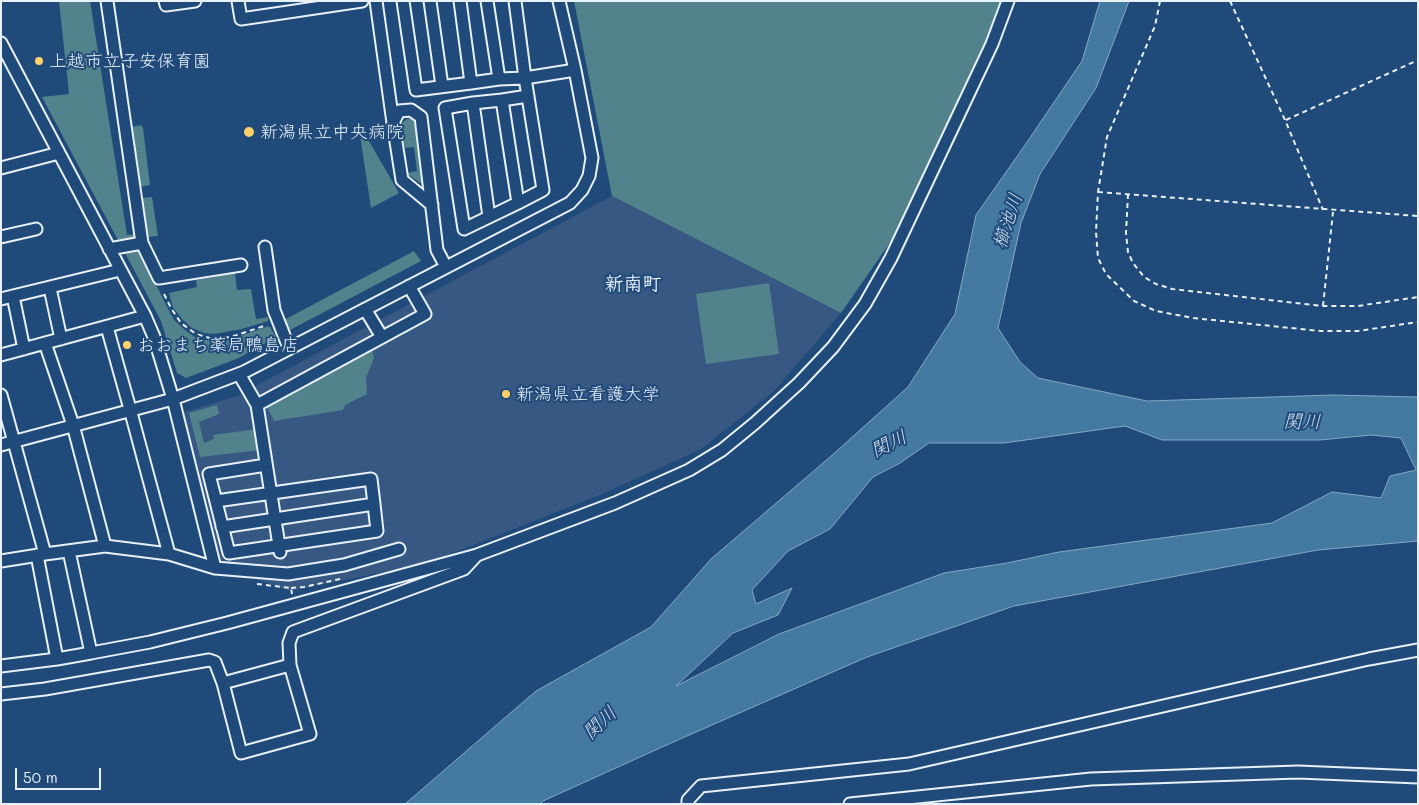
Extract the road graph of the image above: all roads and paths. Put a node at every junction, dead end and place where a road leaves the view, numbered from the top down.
1 (107, 1) edge
2 (165, 1) edge
3 (195, 1) edge
4 (238, 1) edge
5 (362, 1) edge
6 (376, 1) edge
7 (403, 1) edge
8 (430, 1) edge
9 (460, 1) edge
10 (487, 1) edge
11 (514, 1) edge
12 (559, 1) edge
13 (1008, 1) edge
14 (1160, 1) edge
15 (1230, 1) edge
16 (1, 42) edge
17 (1418, 60) edge
18 (14, 66) junction
19 (1, 68) edge
20 (575, 70) junction
21 (525, 78) junction
22 (499, 79) junction
23 (471, 83) junction
24 (442, 86) junction
25 (528, 96) junction
26 (502, 100) junction
27 (473, 103) junction
28 (1285, 120) junction
29 (393, 123) junction
30 (59, 153) junction
31 (1, 168) edge
32 (1098, 192) junction
33 (1128, 194) junction
34 (518, 203) junction
35 (432, 206) junction
36 (1323, 210) junction
37 (1334, 211) junction
38 (1418, 216) edge
39 (489, 217) junction
40 (36, 229) dead end
41 (1, 237) edge
42 (142, 243) junction
43 (265, 247) dead end
44 (109, 249) junction
45 (241, 265) dead end
46 (446, 267) junction
47 (120, 270) junction
48 (409, 286) junction
49 (50, 288) junction
50 (164, 294) dead end
51 (7, 297) edge
52 (1418, 297) edge
53 (1323, 306) junction
54 (365, 309) junction
55 (145, 316) junction
56 (278, 320) junction
57 (1418, 322) edge
58 (107, 327) junction
59 (382, 337) junction
60 (61, 339) junction
61 (45, 343) junction
62 (289, 348) junction
63 (24, 349) junction
64 (1, 355) edge
65 (239, 374) junction
66 (1, 395) edge
67 (173, 399) junction
68 (257, 405) junction
69 (130, 409) junction
70 (72, 425) junction
71 (14, 441) junction
72 (1, 445) edge
73 (266, 465) junction
74 (271, 493) junction
75 (216, 501) junction
76 (374, 504) junction
77 (275, 520) junction
78 (222, 527) junction
79 (105, 546) junction
80 (280, 549) junction
81 (399, 549) dead end
82 (69, 551) junction
83 (41, 554) junction
84 (169, 554) junction
85 (476, 555) junction
86 (1, 561) edge
87 (215, 568) junction
88 (255, 583) dead end
89 (294, 606) junction
90 (1418, 650) edge
91 (91, 653) junction
92 (57, 658) junction
93 (290, 665) junction
94 (1, 666) edge
95 (222, 683) junction
96 (1, 694) edge
97 (1418, 777) edge
98 (688, 804) edge
99 (850, 804) edge

1 - 42 street
2 - 3 street
4 - 5 street
6 - 29 street
7 - 24 street
8 - 24 street
9 - 23 street
10 - 22 street
11 - 21 street
12 - 20 street
13 - 85 street
14 - 32 path
15 - 28 path
16 - 18 street
17 - 28 path
18 - 19 street
18 - 30 street
20 - 21 street
20 - 46 street
21 - 22 street
21 - 25 street
22 - 23 street
23 - 24 street
25 - 26 street
25 - 34 street
26 - 27 street
26 - 34 street
27 - 39 street
27 - 39 street
28 - 36 path
29 - 35 street
29 - 35 street
30 - 31 street
30 - 44 street
32 - 33 path
32 - 57 path
33 - 36 path
33 - 53 path
34 - 39 street
35 - 46 street
36 - 37 path
37 - 38 path
37 - 53 path
40 - 41 street
42 - 44 street
42 - 45 street
43 - 56 street
44 - 47 street
46 - 48 street
47 - 49 street
47 - 55 street
48 - 54 street
48 - 59 street
49 - 51 street
49 - 60 street
50 - 56 path
51 - 63 street
52 - 53 path
54 - 59 street
54 - 62 street
55 - 58 street
55 - 67 street
56 - 62 street
58 - 60 street
58 - 69 street
59 - 68 street
60 - 61 street
61 - 63 street
61 - 70 street
62 - 65 street
63 - 64 street
65 - 67 street
65 - 68 street
66 - 71 street
67 - 69 street
67 - 87 street
68 - 73 street
69 - 70 street
69 - 84 street
70 - 71 street
70 - 79 street
71 - 72 street
71 - 83 street
73 - 74 street
73 - 75 street
74 - 75 street
74 - 76 street
74 - 77 street
75 - 78 street
76 - 77 street
76 - 80 street
77 - 78 street
77 - 80 street
78 - 80 street
79 - 82 street
79 - 84 street
81 - 87 street
82 - 83 street
82 - 91 street
83 - 86 street
83 - 92 street
84 - 87 street
85 - 89 street
85 - 93 street
88 - 89 path
89 - 91 street
90 - 98 street
91 - 92 street
92 - 94 street
93 - 95 street
93 - 95 street
95 - 96 street
97 - 99 street

